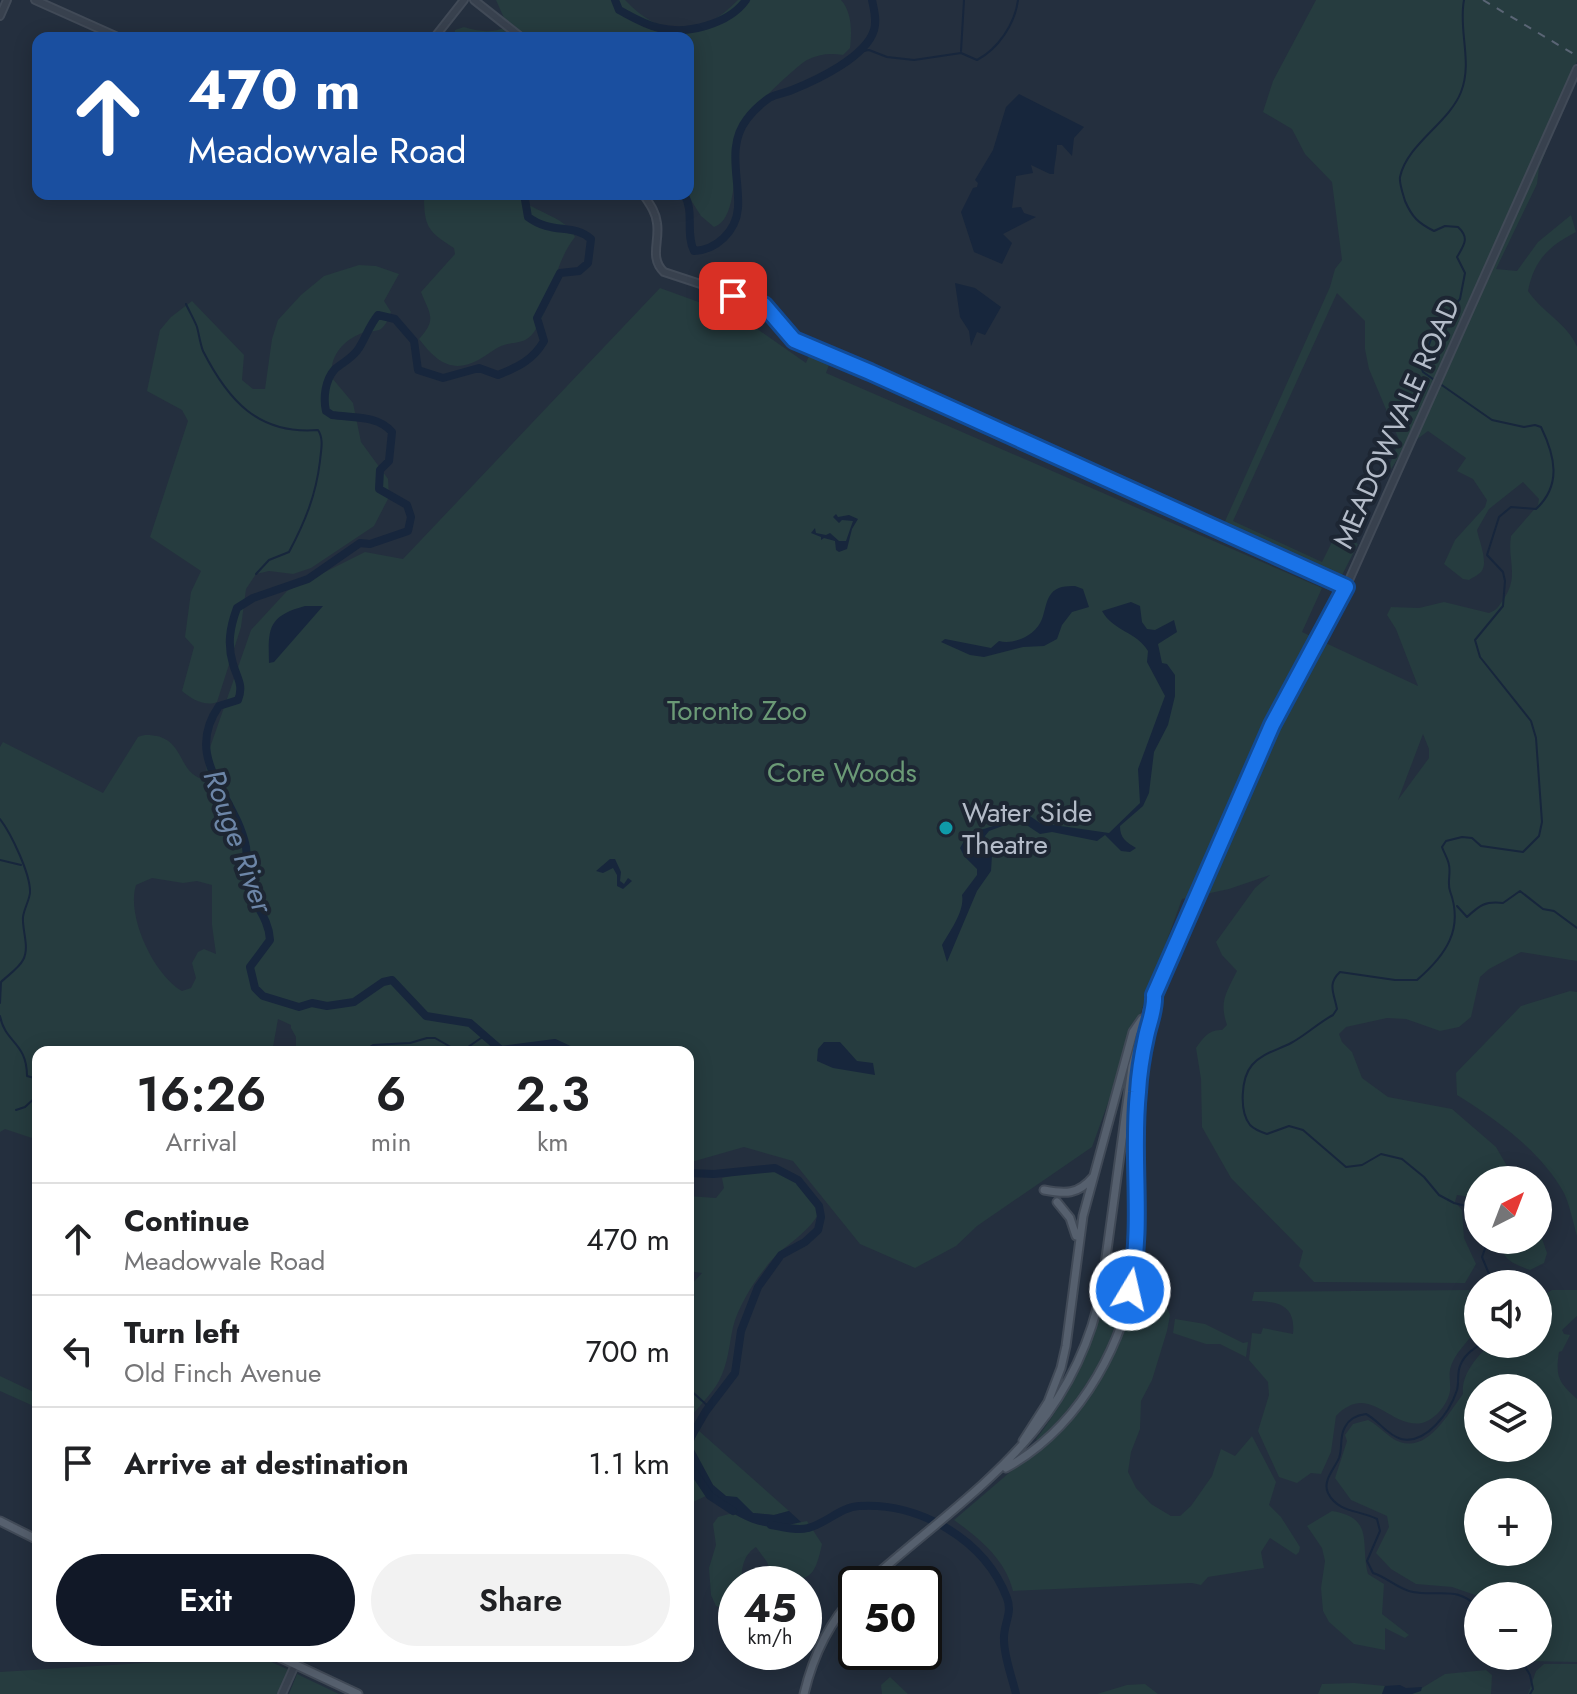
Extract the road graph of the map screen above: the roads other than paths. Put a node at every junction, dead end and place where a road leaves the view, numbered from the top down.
1 (7, 0) edge
2 (35, 0) edge
3 (464, 0) edge
4 (474, 0) edge
5 (0, 16) edge
6 (107, 32) edge
7 (439, 32) edge
8 (514, 32) edge
9 (1577, 69) edge
10 (647, 200) edge
11 (1346, 587) junction
12 (1154, 995) junction
13 (1148, 1010) junction
14 (1095, 1175) junction
15 (1044, 1190) dead end
16 (1057, 1202) dead end
17 (1076, 1267) junction
18 (1165, 1295) dead end
19 (1114, 1346) junction
20 (1016, 1454) junction
21 (997, 1473) junction
22 (0, 1521) edge
23 (32, 1537) edge
24 (887, 1566) edge
25 (838, 1615) edge
26 (289, 1662) edge
27 (295, 1665) junction
28 (282, 1694) edge
29 (358, 1694) edge
30 (804, 1694) edge

1 - 5 street
2 - 6 street
3 - 7 street
4 - 8 street
9 - 11 street, MEADOWVALE ROAD
10 - 11 street
11 - 12 main road, MEADOWVALE ROAD
12 - 13 main road, MEADOWVALE ROAD
12 - 19 main road
13 - 14 main road
13 - 20 main road, MEADOWVALE ROAD
14 - 15 main road
14 - 17 main road
16 - 17 main road
17 - 20 main road
18 - 19 main road
19 - 21 main road
20 - 21 main road, MEADOWVALE ROAD
21 - 24 main road, MEADOWVALE ROAD
22 - 23 main road
25 - 30 main road
26 - 27 main road
27 - 28 street
27 - 29 main road

